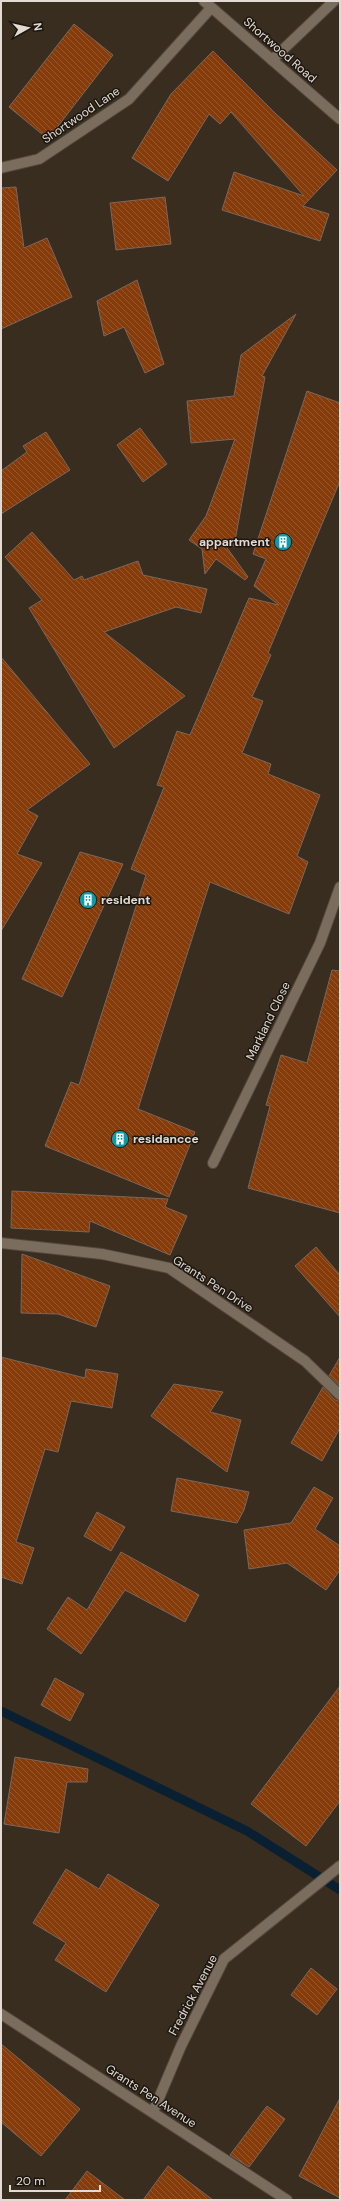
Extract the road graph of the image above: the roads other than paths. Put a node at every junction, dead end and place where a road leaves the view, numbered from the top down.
1 (334, 1) edge
2 (207, 4) edge
3 (272, 60) junction
4 (340, 119) edge
5 (1, 168) edge
6 (340, 887) edge
7 (213, 1163) dead end
8 (1, 1243) edge
9 (340, 1395) edge
10 (340, 1866) edge
11 (1, 2014) edge
12 (153, 2112) junction
13 (287, 2200) edge

1 - 3 street
2 - 3 street, Shortwood Road
2 - 5 street, Shortwood Lane
3 - 4 street, Shortwood Road
6 - 7 street, Markland Close
8 - 9 street, Grants Pen Drive
10 - 12 street, Fredrick Avenue
11 - 12 street, Grants Pen Avenue
12 - 13 street, Grants Pen Avenue

